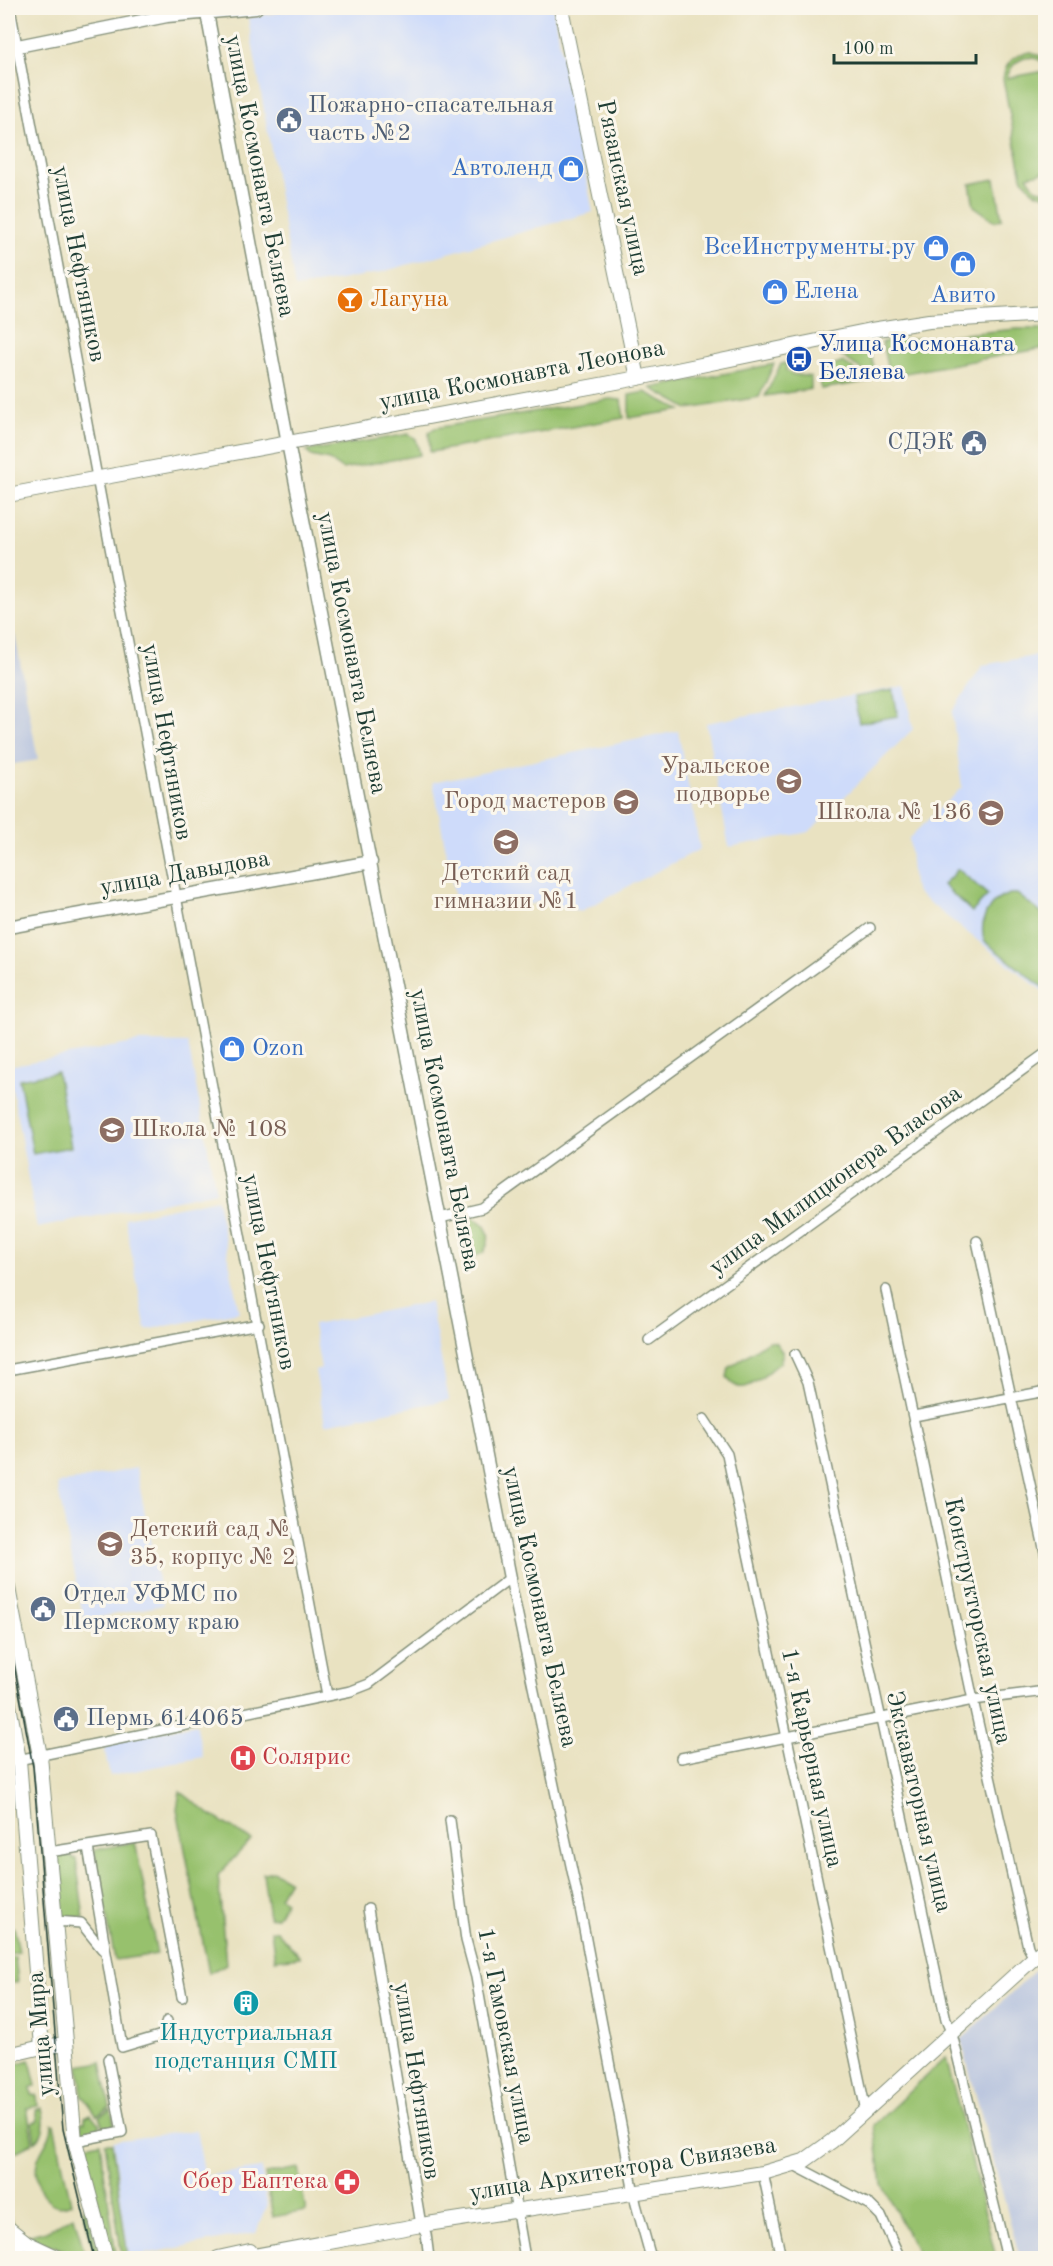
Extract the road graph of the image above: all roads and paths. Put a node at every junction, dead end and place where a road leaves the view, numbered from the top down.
1 (10, 8) edge
2 (256, 8) edge
3 (561, 8) edge
4 (207, 10) edge
5 (12, 47) edge
6 (1046, 314) edge
7 (638, 378) junction
8 (288, 443) junction
9 (99, 478) junction
10 (8, 495) edge
11 (371, 862) junction
12 (175, 897) junction
13 (8, 927) edge
14 (870, 928) dead end
15 (1046, 1053) edge
16 (440, 1218) junction
17 (977, 1241) dead end
18 (886, 1290) dead end
19 (259, 1324) junction
20 (649, 1340) dead end
21 (795, 1354) dead end
22 (8, 1370) edge
23 (1046, 1390) edge
24 (1011, 1398) junction
25 (914, 1416) junction
26 (704, 1419) dead end
27 (1046, 1557) edge
28 (510, 1578) junction
29 (8, 1588) edge
30 (1046, 1691) edge
31 (327, 1695) junction
32 (8, 1700) edge
33 (973, 1700) junction
34 (879, 1718) junction
35 (786, 1736) junction
36 (40, 1756) junction
37 (681, 1758) dead end
38 (13, 1761) edge
39 (450, 1820) dead end
40 (88, 1847) junction
41 (48, 1852) junction
42 (368, 1909) dead end
43 (55, 1921) junction
44 (1046, 1947) edge
45 (105, 1953) junction
46 (1034, 1958) junction
47 (182, 1997) dead end
48 (167, 2021) dead end
49 (952, 2034) junction
50 (66, 2044) junction
51 (42, 2047) junction
52 (8, 2055) edge
53 (108, 2059) dead end
54 (866, 2111) junction
55 (75, 2141) junction
56 (794, 2165) junction
57 (763, 2173) junction
58 (634, 2193) junction
59 (518, 2211) junction
60 (421, 2224) junction
61 (8, 2228) edge
62 (8, 2245) edge
63 (311, 2252) edge
64 (23, 2259) edge
65 (59, 2259) edge
66 (106, 2259) edge
67 (218, 2259) edge
68 (243, 2259) edge
69 (429, 2259) edge
70 (525, 2259) edge
71 (651, 2259) edge
72 (781, 2259) edge
73 (900, 2259) edge
74 (1007, 2259) edge

1 - 5 street, улица Нефтяников
2 - 4 street
3 - 7 main road, Рязанская улица
4 - 5 street
4 - 8 street, улица Космонавта Беляева
5 - 9 street, улица Нефтяников
6 - 7 main road, улица Космонавта Леонова
7 - 8 main road, улица Космонавта Леонова
8 - 9 main road, улица Космонавта Леонова
8 - 11 street, улица Космонавта Беляева
9 - 10 main road, улица Космонавта Леонова
9 - 12 street, улица Нефтяников
11 - 12 street, улица Давыдова
11 - 16 street, улица Космонавта Беляева
12 - 13 street, улица Давыдова
12 - 19 street, улица Нефтяников
14 - 16 street
15 - 20 street, улица Милиционера Власова
16 - 28 street, улица Космонавта Беляева
17 - 24 street
18 - 25 street, Конструкторская улица
19 - 22 street
19 - 31 street, улица Нефтяников
21 - 34 street, Экскаваторная улица
23 - 24 street
24 - 25 street
24 - 27 street
25 - 33 street, Конструкторская улица
26 - 35 street, 1-я Карьерная улица
28 - 31 street
28 - 58 street, улица Космонавта Беляева
29 - 36 main road, улица Мира
30 - 33 street
31 - 36 street
32 - 38 main road, улица Мира
33 - 34 street
33 - 46 street, Конструкторская улица
34 - 35 street
34 - 49 street, Экскаваторная улица
35 - 37 street
35 - 54 street, 1-я Карьерная улица
36 - 38 street
36 - 41 main road, улица Мира
38 - 51 main road, улица Мира
39 - 59 street, 1-я Гамовская улица
40 - 41 street
40 - 45 street
40 - 47 street
41 - 43 main road, улица Мира
42 - 60 street, улица Нефтяников
43 - 45 street
43 - 50 main road, улица Мира
44 - 46 main road, улица Архитектора Свиязева
45 - 48 street
46 - 49 main road, улица Архитектора Свиязева
49 - 54 main road, улица Архитектора Свиязева
49 - 74 street, Экскаваторная улица
50 - 51 main road
50 - 55 main road, улица Мира
51 - 52 main road
53 - 55 street
54 - 56 main road, улица Архитектора Свиязева
55 - 66 main road, улица Мира
56 - 57 main road, улица Архитектора Свиязева
56 - 73 street
57 - 58 main road, улица Архитектора Свиязева
57 - 72 street
58 - 59 main road, улица Архитектора Свиязева
58 - 71 street, улица Космонавта Беляева
59 - 60 main road, улица Архитектора Свиязева
59 - 70 street, 1-я Гамовская улица
60 - 63 main road, улица Архитектора Свиязева
60 - 69 street, улица Нефтяников
61 - 65 main road
62 - 64 main road
63 - 67 main road, улица Архитектора Свиязева
63 - 68 main road, улица Архитектора Свиязева

